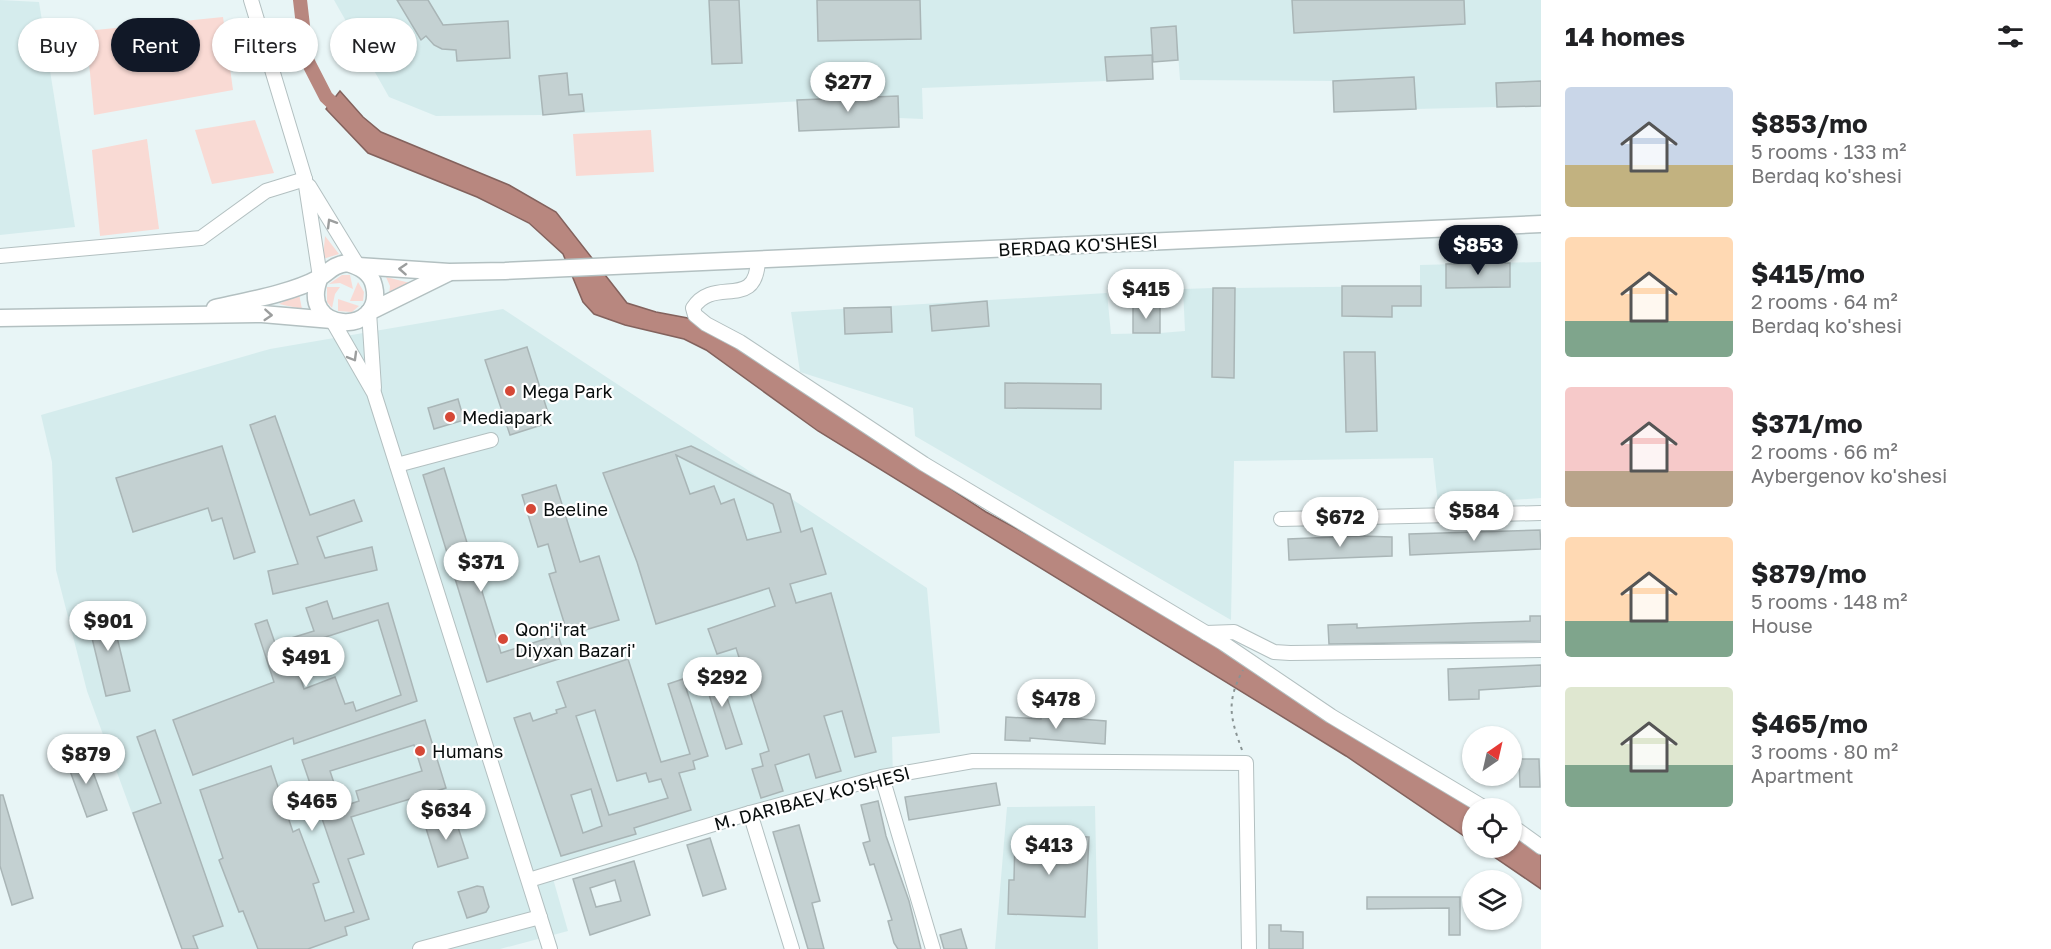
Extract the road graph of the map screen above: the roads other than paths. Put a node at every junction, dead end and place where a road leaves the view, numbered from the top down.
1 (252, 0) edge
2 (305, 179) junction
3 (1541, 224) edge
4 (0, 256) edge
5 (758, 260) junction
6 (357, 266) junction
7 (449, 272) junction
8 (320, 277) junction
9 (369, 312) junction
10 (188, 314) junction
11 (0, 318) edge
12 (332, 320) junction
13 (374, 393) junction
14 (491, 440) dead end
15 (397, 465) junction
16 (1541, 513) edge
17 (1281, 519) dead end
18 (1206, 633) junction
19 (1541, 650) edge
20 (882, 777) junction
21 (1468, 798) edge
22 (750, 813) junction
23 (1522, 833) edge
24 (1541, 847) edge
25 (529, 880) junction
26 (540, 917) junction
27 (420, 949) edge
28 (550, 949) edge
29 (792, 949) edge
30 (933, 949) edge
31 (1249, 949) edge

1 - 2 street
2 - 4 street
6 -> 2 street
2 - 8 street
3 - 5 main road, BERDAQ KO'SHESI
5 - 7 main road, BERDAQ KO'SHESI
5 - 18 street
7 -> 6 main road, BERDAQ KO'SHESI
6 - 8 main road
6 - 9 main road
7 - 9 main road
8 - 10 main road
8 - 12 main road
9 - 12 main road
9 - 13 street
10 - 11 main road
10 -> 12 main road
12 -> 13 street
13 - 15 street
14 - 15 street
15 - 25 street
16 - 17 street
18 - 19 street
18 - 21 street
20 - 22 street, M. DARIBAEV KO'SHESI
20 - 30 street
20 - 31 street, M. DARIBAEV KO'SHESI
22 - 25 street, M. DARIBAEV KO'SHESI
22 - 29 street
23 - 24 street
25 - 26 street
26 - 27 street
26 - 28 street

